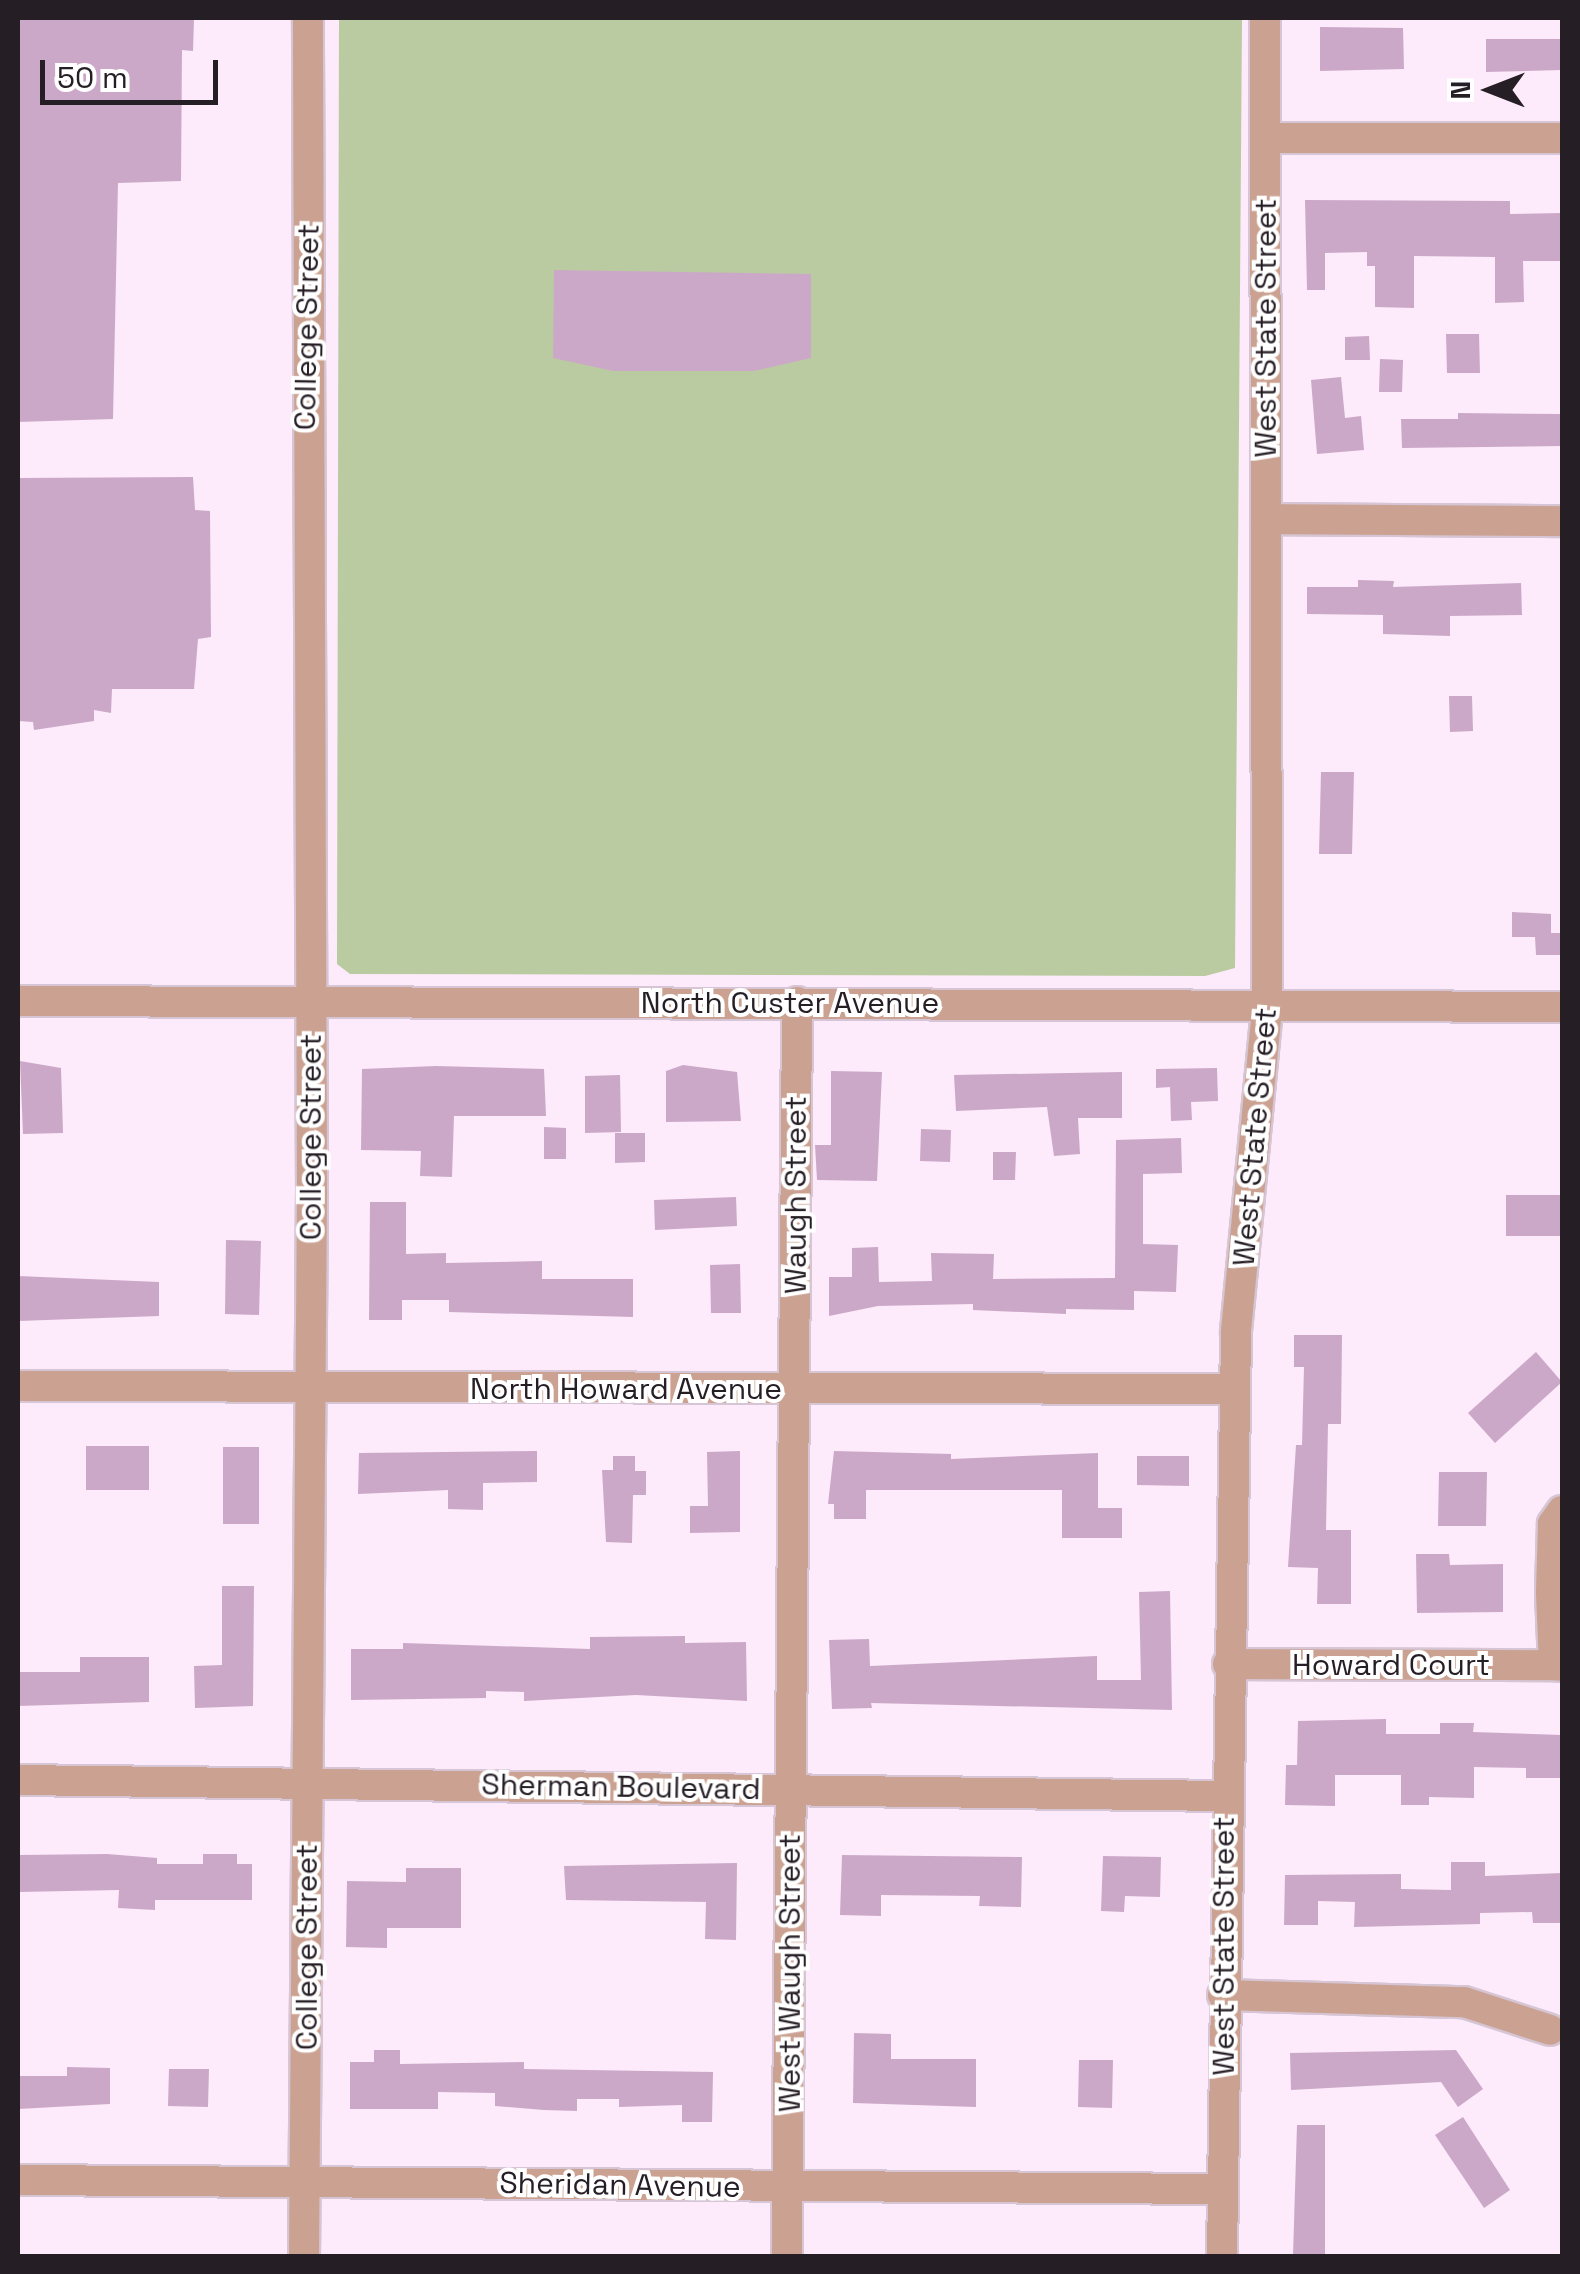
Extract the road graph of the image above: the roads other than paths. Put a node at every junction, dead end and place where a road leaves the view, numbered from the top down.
1 (308, 18) edge
2 (1265, 18) edge
3 (1265, 138) junction
4 (1562, 138) edge
5 (1266, 520) junction
6 (1562, 521) edge
7 (18, 1001) edge
8 (310, 1001) junction
9 (798, 1002) junction
10 (1267, 1007) junction
11 (1562, 1007) edge
12 (18, 1386) edge
13 (310, 1389) junction
14 (794, 1389) junction
15 (1235, 1389) junction
16 (1562, 1511) edge
17 (1228, 1664) junction
18 (1558, 1665) edge
19 (18, 1780) edge
20 (308, 1782) junction
21 (791, 1790) junction
22 (1224, 1796) junction
23 (1222, 1995) junction
24 (1550, 2030) dead end
25 (18, 2180) edge
26 (305, 2180) junction
27 (788, 2188) junction
28 (1222, 2189) junction
29 (304, 2256) edge
30 (787, 2256) edge
31 (1222, 2256) edge

1 - 8 street, College Street
2 - 3 street, West State Street
3 - 4 street
3 - 5 street, West State Street
5 - 6 street
5 - 10 street, West State Street
7 - 8 street, North Custer Avenue
8 - 9 street, North Custer Avenue
8 - 13 street, College Street
9 - 10 street, North Custer Avenue
9 - 14 street, Waugh Street
10 - 11 street, North Custer Avenue
10 - 15 street, West State Street
12 - 13 street, North Howard Avenue
13 - 14 street, North Howard Avenue
13 - 20 street, College Street
14 - 15 street, North Howard Avenue
14 - 21 street, West Waugh Street
15 - 17 street, West State Street
16 - 18 street, Howard Court
17 - 18 street, Howard Court
17 - 22 street, West State Street
19 - 20 street, Sherman Boulevard
20 - 21 street, Sherman Boulevard
20 - 26 street, College Street
21 - 22 street, Sherman Boulevard
21 - 27 street, West Waugh Street
22 - 23 street, West State Street
23 - 24 street
23 - 28 street, West State Street
25 - 26 street, Sheridan Avenue
26 - 27 street, Sheridan Avenue
26 - 29 street, College Street
27 - 28 street, Sheridan Avenue
27 - 30 street, West Waugh Street
28 - 31 street, West State Street

